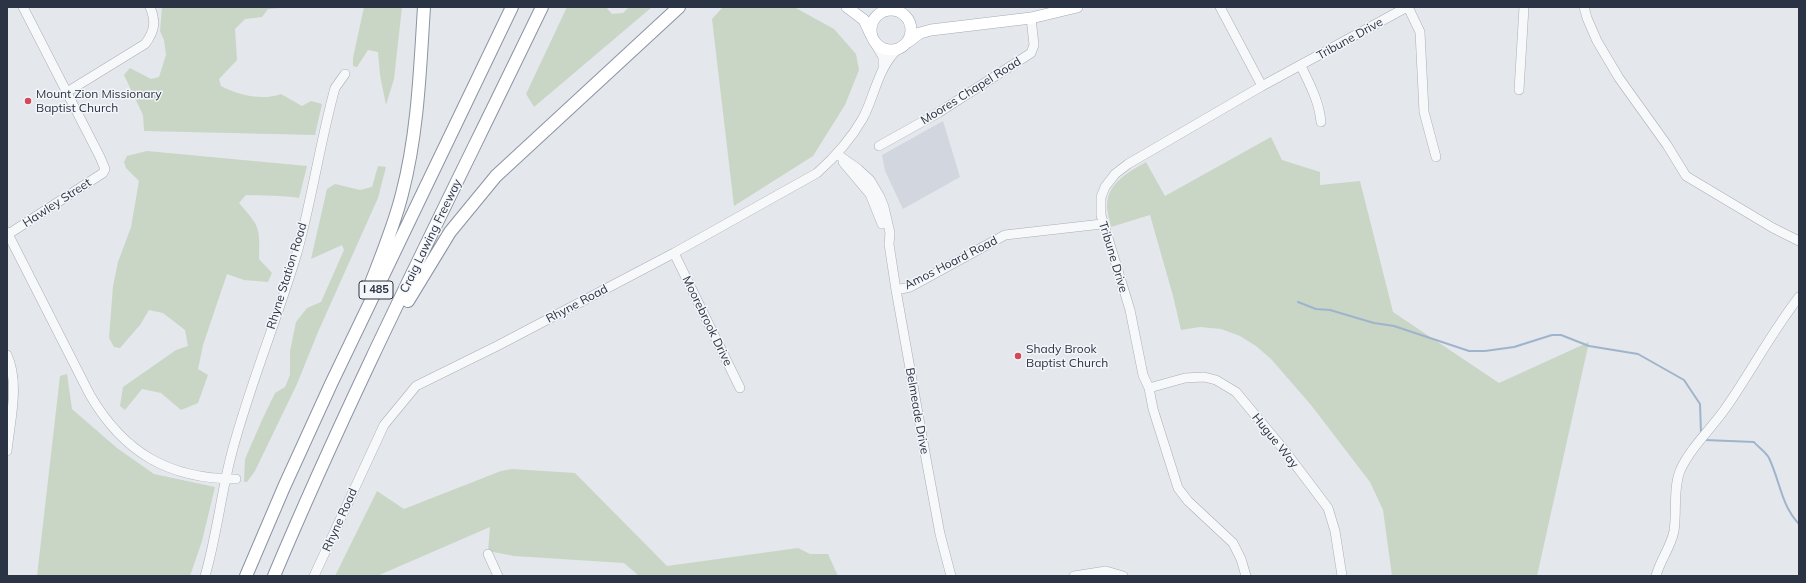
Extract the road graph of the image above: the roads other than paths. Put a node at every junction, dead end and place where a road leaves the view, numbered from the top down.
1 (23, 7) edge
2 (150, 7) edge
3 (424, 7) edge
4 (512, 7) edge
5 (542, 7) edge
6 (679, 7) edge
7 (1077, 7) edge
8 (1220, 7) edge
9 (1408, 7) edge
10 (1524, 7) edge
11 (1584, 7) edge
12 (849, 8) edge
13 (881, 12) junction
14 (906, 17) junction
15 (1031, 18) junction
16 (931, 30) junction
17 (873, 39) junction
18 (908, 42) junction
19 (898, 49) junction
20 (1301, 66) junction
21 (883, 69) junction
22 (345, 74) dead end
23 (1262, 86) junction
24 (1519, 90) dead end
25 (67, 92) junction
26 (1321, 122) dead end
27 (879, 146) dead end
28 (837, 154) junction
29 (1436, 157) dead end
30 (1102, 224) junction
31 (7, 234) edge
32 (1799, 241) edge
33 (674, 253) junction
34 (896, 290) junction
35 (1799, 297) edge
36 (7, 355) edge
37 (366, 371) junction
38 (330, 384) junction
39 (740, 388) dead end
40 (1149, 388) junction
41 (7, 451) edge
42 (225, 479) junction
43 (236, 479) dead end
44 (488, 554) dead end
45 (205, 576) edge
46 (246, 576) edge
47 (274, 576) edge
48 (314, 576) edge
49 (498, 576) edge
50 (951, 576) edge
51 (1074, 576) edge
52 (1123, 576) edge
53 (1246, 576) edge
54 (1342, 576) edge
55 (1656, 576) edge

1 - 25 street
2 - 25 street
3 - 38 highway
4 - 38 highway, I 485
5 - 37 highway, Craig Lawing Freeway / I 485
6 - 37 highway
7 - 15 main road
8 - 23 street
9 - 20 street, Tribune Drive
9 - 29 street
10 - 24 street
11 - 32 street
12 - 13 main road
12 - 17 main road
13 - 14 main road
13 - 17 main road
14 - 16 main road
14 - 18 main road
15 - 16 main road
15 - 27 street, Moores Chapel Road
16 - 18 main road
17 - 19 main road
17 - 21 street
18 - 19 main road
19 - 21 street, Rhyne Road
20 - 23 street, Tribune Drive
20 - 26 street
21 - 28 street, Rhyne Road
22 - 42 street, Rhyne Station Road
23 - 30 street, Tribune Drive
25 - 31 street, Hawley Street
28 - 33 street, Rhyne Road
28 - 34 street, Belmeade Drive
30 - 34 street, Amos Hoard Road
30 - 40 street, Tribune Drive
31 - 42 street
33 - 39 street, Moorebrook Drive
33 - 48 street, Rhyne Road
34 - 50 street, Belmeade Drive
35 - 55 street
36 - 41 street
37 - 47 highway, Craig Lawing Freeway / I 485
38 - 46 highway, I 485
40 - 53 street, Tribune Drive
40 - 54 street, Hugue Way
42 - 43 street
42 - 45 street, Rhyne Station Road
44 - 49 street
51 - 52 street

